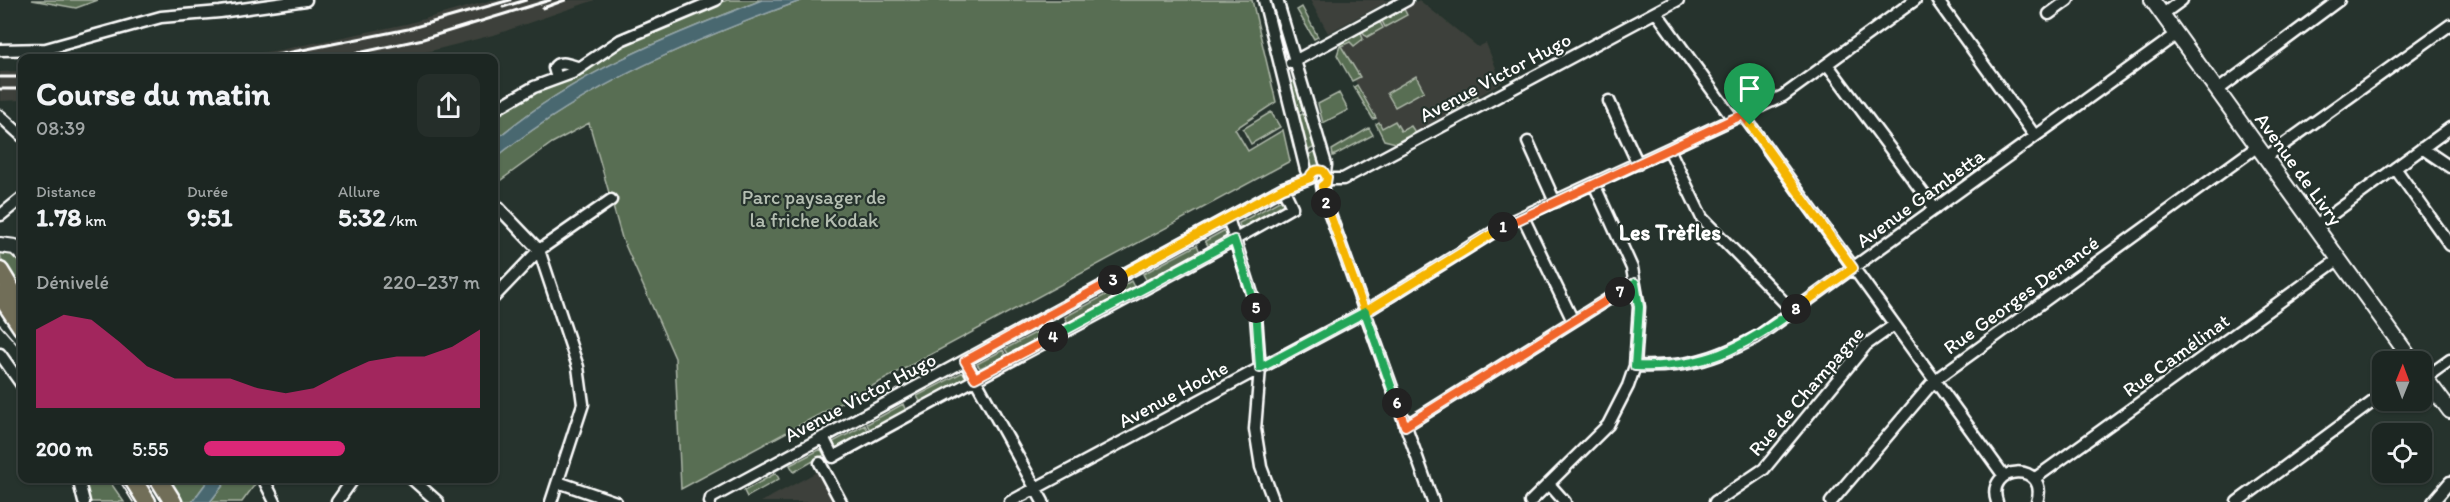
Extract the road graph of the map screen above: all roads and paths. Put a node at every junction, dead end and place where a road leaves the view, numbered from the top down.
1 (306, 0) edge
2 (716, 0) edge
3 (1264, 0) edge
4 (1277, 0) edge
5 (1407, 0) edge
6 (1678, 0) edge
7 (1915, 0) edge
8 (1937, 0) edge
9 (2068, 0) edge
10 (2152, 0) edge
11 (2181, 0) edge
12 (2339, 0) edge
13 (287, 2) edge
14 (1656, 12) junction
15 (2049, 14) dead end
16 (2163, 14) junction
17 (2450, 25) edge
18 (2177, 34) junction
19 (0, 50) edge
20 (1295, 60) junction
21 (1827, 64) junction
22 (1281, 68) junction
23 (2218, 90) junction
24 (1609, 101) dead end
25 (498, 108) edge
26 (0, 116) edge
27 (1738, 117) junction
28 (2450, 128) edge
29 (18, 132) edge
30 (2035, 136) junction
31 (1528, 142) dead end
32 (2422, 148) junction
33 (1669, 149) junction
34 (2262, 151) junction
35 (1638, 164) junction
36 (2450, 167) edge
37 (2395, 168) junction
38 (1310, 177) junction
39 (1325, 179) junction
40 (1594, 184) junction
41 (1283, 188) junction
42 (611, 200) dead end
43 (18, 201) edge
44 (1555, 202) junction
45 (498, 206) edge
46 (1935, 209) junction
47 (1, 215) edge
48 (1523, 216) junction
49 (1228, 218) junction
50 (2316, 226) junction
51 (1234, 240) junction
52 (0, 245) edge
53 (2450, 245) edge
54 (539, 250) junction
55 (18, 251) edge
56 (2339, 259) junction
57 (1853, 268) junction
58 (1133, 270) junction
59 (0, 271) edge
60 (1635, 283) junction
61 (1144, 289) junction
62 (498, 293) edge
63 (0, 295) edge
64 (18, 300) edge
65 (1365, 312) junction
66 (1792, 312) junction
67 (1573, 321) junction
68 (18, 322) edge
69 (1894, 325) junction
70 (2405, 351) edge
71 (0, 354) edge
72 (2450, 360) edge
73 (965, 361) junction
74 (1635, 366) junction
75 (1260, 368) junction
76 (2432, 370) edge
77 (975, 378) junction
78 (18, 379) edge
79 (1935, 380) junction
80 (2432, 387) edge
81 (2372, 402) edge
82 (2450, 411) edge
83 (1405, 426) junction
84 (823, 437) junction
85 (820, 463) dead end
86 (2004, 476) junction
87 (2034, 479) junction
88 (558, 482) junction
89 (2450, 482) edge
90 (79, 483) edge
91 (135, 483) edge
92 (161, 483) edge
93 (266, 483) edge
94 (350, 483) edge
95 (417, 483) edge
96 (1549, 484) junction
97 (1036, 488) junction
98 (172, 501) edge
99 (84, 502) edge
100 (147, 502) edge
101 (276, 502) edge
102 (337, 502) edge
103 (438, 502) edge
104 (551, 502) edge
105 (616, 502) edge
106 (710, 502) edge
107 (841, 502) edge
108 (1010, 502) edge
109 (1043, 502) edge
110 (1274, 502) edge
111 (1432, 502) edge
112 (1530, 502) edge
113 (1565, 502) edge
114 (1715, 502) edge
115 (1832, 502) edge
116 (1997, 502) edge
117 (2037, 502) edge
118 (2237, 502) edge
119 (2433, 502) edge

1 - 13 street
2 - 25 street
3 - 22 street
4 - 20 street
5 - 20 street
6 - 14 street, Avenue Victor Hugo
7 - 21 street, Avenue Hoche
8 - 30 street
9 - 15 street
10 - 16 street, Avenue de Livry
11 - 16 street
12 - 23 street
13 - 19 street
14 - 27 street
14 - 39 street, Avenue Victor Hugo
16 - 18 street, Avenue de Livry
17 - 34 street, Rue Georges Denancé
18 - 23 street, Avenue de Livry
18 - 30 street, Avenue Gambetta
20 - 22 street
20 - 39 street
21 - 27 street, Avenue Hoche
21 - 46 street
22 - 38 street
23 - 34 street, Avenue de Livry
24 - 35 street
26 - 29 street
27 - 33 street, Avenue Hoche
27 - 57 street
28 - 32 street
30 - 46 street, Avenue Gambetta
31 - 44 street
32 - 36 street
32 - 37 street
33 - 35 street, Avenue Hoche
33 - 66 street
34 - 50 street, Avenue de Livry
34 - 79 street, Rue Georges Denancé
35 - 40 street, Avenue Hoche
37 - 50 street
37 - 53 street
38 - 39 street, Avenue Victor Hugo
38 - 41 street, Avenue Victor Hugo
39 - 65 street
40 - 44 street, Avenue Hoche
40 - 60 street
41 - 49 street, Avenue Victor Hugo
41 - 51 street, Avenue Victor Hugo
42 - 54 street
43 - 47 street
44 - 48 street, Avenue Hoche
45 - 54 street
46 - 57 street, Avenue Gambetta
48 - 65 street, Avenue Hoche
48 - 67 street
49 - 51 street
49 - 58 street, Avenue Victor Hugo
50 - 56 street, Avenue de Livry
51 - 61 street, Avenue Victor Hugo
51 - 75 street
52 - 55 street
54 - 62 street
54 - 88 street
56 - 70 street, Avenue de Livry
56 - 87 street, Rue Camélinat
57 - 66 street, Avenue Gambetta
57 - 69 street
58 - 61 street
58 - 73 street, Avenue Victor Hugo
59 - 64 main road
60 - 67 street
60 - 74 street
61 - 77 street, Avenue Victor Hugo
63 - 68 main road
65 - 75 street, Avenue Hoche
65 - 83 street
66 - 74 street, Avenue Gambetta
67 - 83 street
69 - 79 street
69 - 114 street, Rue de Champagne
71 - 78 street
72 - 76 street
73 - 77 street
73 - 84 street, Avenue Victor Hugo
74 - 96 street
75 - 97 street, Avenue Hoche
75 - 110 street
77 - 84 street, Avenue Victor Hugo
77 - 97 street
79 - 86 street
79 - 115 street, Rue Georges Denancé
80 - 82 street
81 - 118 street
83 - 111 street
84 - 106 street, Avenue Victor Hugo
85 - 107 street
86 - 87 street
86 - 116 street
87 - 117 street
88 - 104 street
88 - 105 street
89 - 119 street
90 - 99 street
91 - 100 main road
92 - 98 main road
93 - 101 street
94 - 102 street
95 - 103 street
96 - 112 street
96 - 113 street
97 - 108 street, Avenue Hoche
97 - 109 street

